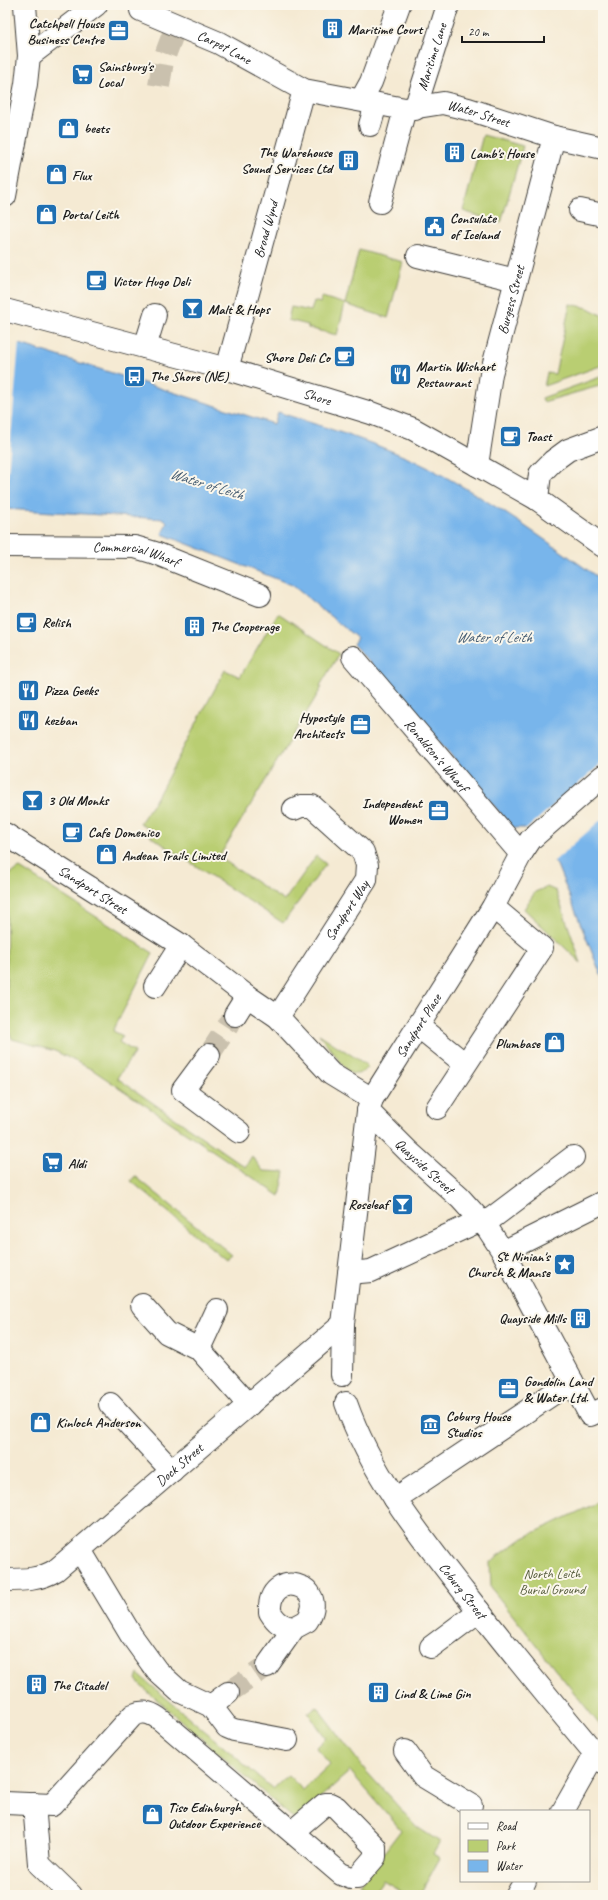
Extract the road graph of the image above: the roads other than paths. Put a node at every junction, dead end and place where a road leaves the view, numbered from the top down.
1 (25, 5) edge
2 (96, 5) edge
3 (399, 5) edge
4 (448, 5) edge
5 (139, 7) edge
6 (29, 56) junction
7 (304, 90) junction
8 (368, 102) junction
9 (410, 109) junction
10 (370, 126) dead end
11 (554, 137) junction
12 (603, 148) edge
13 (5, 196) edge
14 (380, 202) dead end
15 (580, 210) dead end
16 (603, 215) edge
17 (418, 256) dead end
18 (516, 280) junction
19 (5, 310) edge
20 (155, 315) dead end
21 (145, 347) junction
22 (227, 369) junction
23 (603, 436) edge
24 (477, 465) junction
25 (537, 500) junction
26 (5, 546) edge
27 (603, 546) edge
28 (260, 595) dead end
29 (352, 657) dead end
30 (603, 776) edge
31 (294, 809) dead end
32 (5, 834) edge
33 (526, 847) junction
34 (493, 907) junction
35 (181, 945) junction
36 (156, 986) dead end
37 (240, 990) junction
38 (235, 1015) tunnel mouth
39 (278, 1017) junction
40 (418, 1026) junction
41 (209, 1055) tunnel mouth
42 (465, 1064) junction
43 (370, 1105) junction
44 (437, 1108) dead end
45 (239, 1132) dead end
46 (573, 1157) dead end
47 (603, 1202) edge
48 (483, 1222) junction
49 (503, 1252) junction
50 (350, 1273) junction
51 (142, 1305) dead end
52 (217, 1310) dead end
53 (343, 1324) junction
54 (199, 1349) junction
55 (342, 1375) dead end
56 (572, 1381) junction
57 (346, 1403) dead end
58 (110, 1404) dead end
59 (249, 1405) junction
60 (603, 1409) edge
61 (172, 1471) junction
62 (395, 1498) junction
63 (80, 1550) junction
64 (5, 1580) edge
65 (479, 1612) junction
66 (294, 1628) dead end
67 (431, 1647) dead end
68 (267, 1666) tunnel mouth
69 (287, 1740) dead end
70 (405, 1751) dead end
71 (599, 1759) edge
72 (5, 1803) edge
73 (34, 1804) junction
74 (471, 1805) dead end
75 (565, 1810) edge
76 (292, 1832) dead end
77 (524, 1882) edge
78 (71, 1895) edge
79 (517, 1895) edge

1 - 6 street
2 - 6 street
3 - 8 street
4 - 9 street, Maritime Lane
5 - 7 street, Carpet Lane
6 - 13 street
7 - 8 street, Water Street
7 - 22 street, Broad Wynd
8 - 9 street, Water Street
8 - 10 street
9 - 11 street, Water Street
9 - 14 street, Maritime Lane
11 - 12 street, Water Street
11 - 18 street, Burgess Street
15 - 16 street
17 - 18 street
18 - 24 street, Burgess Street
19 - 21 street, Shore
20 - 21 street
21 - 22 street, Shore
22 - 24 street, Shore
23 - 25 street
24 - 25 street, Shore
25 - 27 street, Shore
26 - 28 street, Commercial Wharf
29 - 33 street, Ronaldson's Wharf
30 - 33 street, Sandport Place
31 - 39 street, Sandport Way
32 - 35 street, Sandport Street
33 - 34 street, Sandport Place
34 - 40 street, Sandport Place
34 - 42 street
35 - 36 street
35 - 37 street, Sandport Street
37 - 38 street
37 - 39 street
39 - 43 street
40 - 42 street
40 - 43 street, Sandport Place
41 - 45 street
42 - 44 street
43 - 48 street, Quayside Street
43 - 50 street, Sandport Place
46 - 48 street
47 - 49 street
48 - 49 street, Quayside Street
48 - 50 street
49 - 56 street, Quayside Street
50 - 53 street, Sandport Place
51 - 54 street
52 - 54 street
53 - 55 street
53 - 59 street, Dock Street
54 - 59 street
56 - 60 street, Quayside Street
56 - 62 street
57 - 62 street, Coburg Street
58 - 61 street
59 - 61 street, Dock Street
61 - 63 street, Dock Street
62 - 65 street, Coburg Street
63 - 64 street, Dock Street
63 - 69 street
65 - 67 street
65 - 71 street, Coburg Street
66 - 68 street
70 - 74 street
71 - 75 street
72 - 73 street
73 - 76 street
73 - 78 street
77 - 79 street

